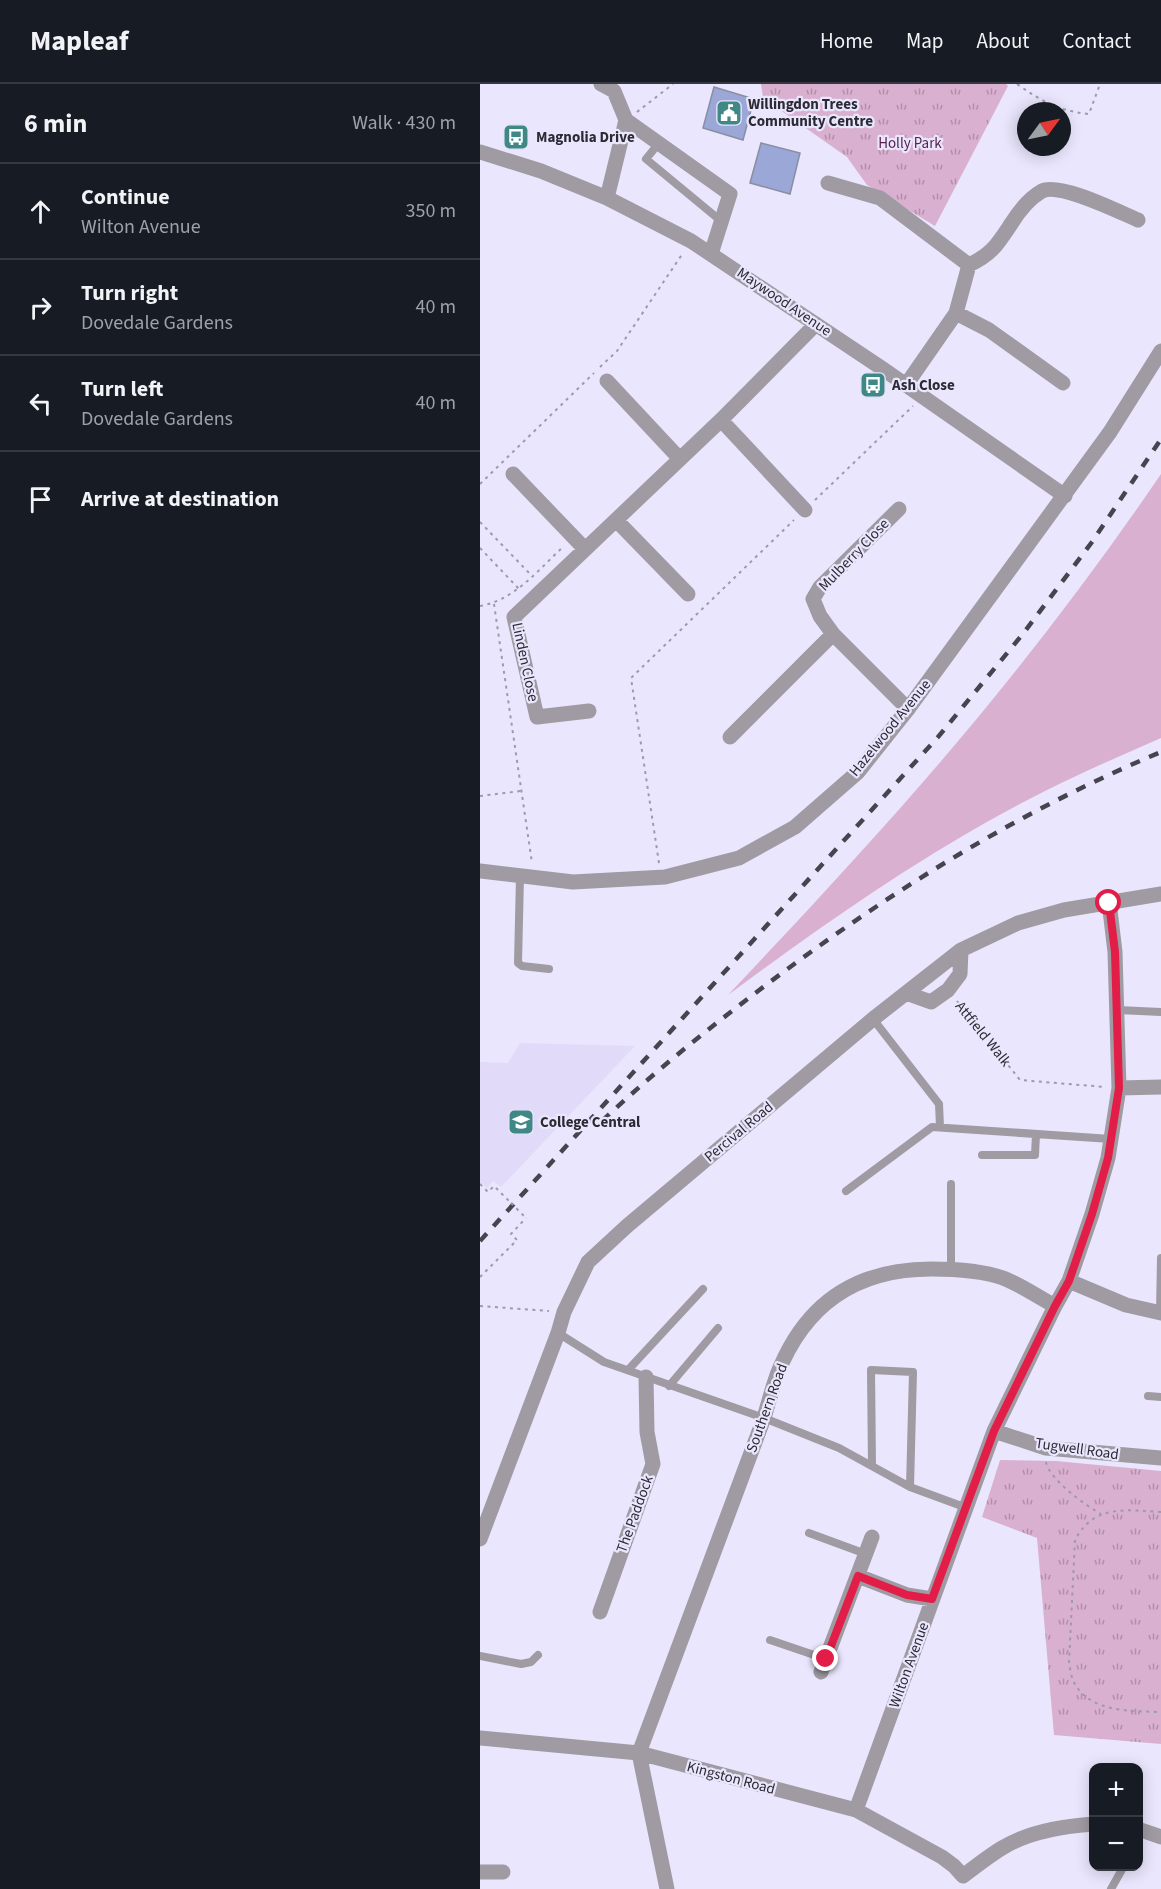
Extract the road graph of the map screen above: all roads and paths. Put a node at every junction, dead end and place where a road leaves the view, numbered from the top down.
1 (601, 84) edge
2 (673, 84) edge
3 (1017, 84) edge
4 (1100, 84) edge
5 (626, 120) junction
6 (658, 143) junction
7 (480, 152) edge
8 (828, 183) dead end
9 (607, 198) junction
10 (1138, 220) dead end
11 (721, 221) junction
12 (691, 241) junction
13 (711, 254) junction
14 (969, 265) junction
15 (956, 313) junction
16 (816, 324) junction
17 (1161, 351) edge
18 (607, 381) dead end
19 (1063, 383) dead end
20 (906, 385) junction
21 (924, 397) junction
22 (721, 420) junction
23 (679, 458) junction
24 (513, 474) dead end
25 (480, 484) edge
26 (1065, 496) junction
27 (899, 509) dead end
28 (805, 510) junction
29 (616, 520) junction
30 (480, 522) edge
31 (579, 543) junction
32 (480, 548) edge
33 (532, 576) junction
34 (519, 588) junction
35 (688, 594) dead end
36 (494, 604) junction
37 (480, 606) edge
38 (833, 633) junction
39 (908, 709) junction
40 (589, 711) dead end
41 (730, 737) dead end
42 (521, 791) junction
43 (480, 796) edge
44 (480, 871) edge
45 (528, 877) junction
46 (661, 878) junction
47 (1161, 894) edge
48 (1109, 903) junction
49 (961, 950) junction
50 (549, 969) dead end
51 (948, 990) junction
52 (906, 993) junction
53 (1118, 1010) junction
54 (1161, 1012) edge
55 (873, 1018) junction
56 (1161, 1087) edge
57 (1119, 1088) junction
58 (940, 1127) junction
59 (1036, 1134) junction
60 (1111, 1139) junction
61 (982, 1155) dead end
62 (480, 1184) edge
63 (951, 1184) dead end
64 (846, 1191) dead end
65 (1161, 1258) edge
66 (951, 1269) junction
67 (480, 1276) edge
68 (1069, 1281) junction
69 (703, 1289) dead end
70 (480, 1306) edge
71 (1055, 1306) junction
72 (564, 1312) junction
73 (1160, 1313) edge
74 (718, 1328) dead end
75 (558, 1333) junction
76 (628, 1370) junction
77 (646, 1377) junction
78 (669, 1386) junction
79 (1148, 1396) dead end
80 (1161, 1397) edge
81 (764, 1418) junction
82 (994, 1431) junction
83 (1046, 1448) junction
84 (1161, 1458) edge
85 (872, 1466) junction
86 (910, 1487) junction
87 (967, 1508) junction
88 (1161, 1512) edge
89 (1101, 1514) junction
90 (808, 1533) dead end
91 (872, 1537) dead end
92 (480, 1539) edge
93 (866, 1554) junction
94 (858, 1576) junction
95 (932, 1599) junction
96 (600, 1612) dead end
97 (770, 1640) dead end
98 (480, 1656) edge
99 (538, 1656) dead end
100 (823, 1666) joint
101 (1161, 1712) edge
102 (480, 1738) edge
103 (639, 1753) junction
104 (856, 1810) junction
105 (1089, 1824) edge
106 (1143, 1831) edge
107 (1161, 1837) edge
108 (1121, 1871) edge
109 (480, 1872) edge
110 (503, 1872) dead end
111 (964, 1882) edge
112 (667, 1889) edge
113 (1111, 1889) edge

1 - 5 street
2 - 5 path
3 - 4 path
5 - 6 street
5 - 9 street
6 - 11 street
6 - 11 lane
7 - 9 street, Maywood Avenue
8 - 14 street
9 - 12 street, Maywood Avenue
10 - 14 street
11 - 13 street
12 - 13 street, Maywood Avenue
12 - 25 path
13 - 16 street, Maywood Avenue
14 - 15 street
15 - 19 street
15 - 20 street
16 - 20 street, Maywood Avenue
16 - 22 street, Linden Close
17 - 26 street, Hazelwood Avenue
18 - 23 street
20 - 21 street, Maywood Avenue
21 - 26 street, Maywood Avenue
21 - 28 path
22 - 23 street, Linden Close
22 - 28 street
23 - 29 street, Linden Close
24 - 31 street
26 - 39 street, Hazelwood Avenue
27 - 38 street, Mulberry Close
28 - 46 path
29 - 31 street, Linden Close
29 - 35 street
30 - 33 path
31 - 33 path
31 - 40 street, Linden Close
32 - 34 path
33 - 34 path
34 - 36 path
36 - 37 path
36 - 42 path
38 - 39 street, Mulberry Close
38 - 41 street
39 - 46 street, Hazelwood Avenue
42 - 43 path
42 - 45 path
44 - 45 street, Hazelwood Avenue
45 - 46 street, Hazelwood Avenue
45 - 50 lane
47 - 48 street, Percival Road
48 - 49 street, Percival Road
48 - 53 street, Wilton Avenue
49 - 51 street
49 - 52 street, Percival Road
51 - 52 street
51 - 57 path, Attfield Walk
52 - 55 street, Percival Road
53 - 54 lane
53 - 57 street, Wilton Avenue
55 - 58 lane
55 - 72 street, Percival Road
56 - 57 street
57 - 60 street, Wilton Avenue
58 - 59 lane
58 - 64 lane
59 - 60 lane
59 - 61 lane
60 - 68 street, Wilton Avenue
62 - 67 path, bridge
63 - 66 lane
65 - 73 lane
66 - 71 street, Southern Road
66 - 81 street, Southern Road
68 - 71 street, Wilton Avenue
68 - 73 street
69 - 76 lane
70 - 72 path
71 - 82 street, Wilton Avenue
72 - 75 street, Percival Road
74 - 78 lane
75 - 76 lane
75 - 92 street, Percival Road
76 - 77 lane
77 - 78 lane
77 - 96 street, The Paddock
78 - 81 lane
79 - 80 lane
81 - 85 lane
81 - 103 street, Southern Road
82 - 83 street, Tugwell Road
82 - 87 street, Wilton Avenue
83 - 84 street, Tugwell Road
83 - 89 path
85 - 86 lane
85 - 86 lane
86 - 87 lane
87 - 95 street, Wilton Avenue
88 - 89 path
89 - 101 path
90 - 93 lane
91 - 93 street
93 - 94 street
94 - 95 street
94 - 100 street
95 - 104 street, Wilton Avenue
97 - 100 lane
98 - 99 lane
102 - 103 street, Kingston Road
103 - 104 street, Kingston Road
103 - 112 street
104 - 111 street, Kingston Road
105 - 111 street
106 - 107 street
108 - 113 lane
109 - 110 street

